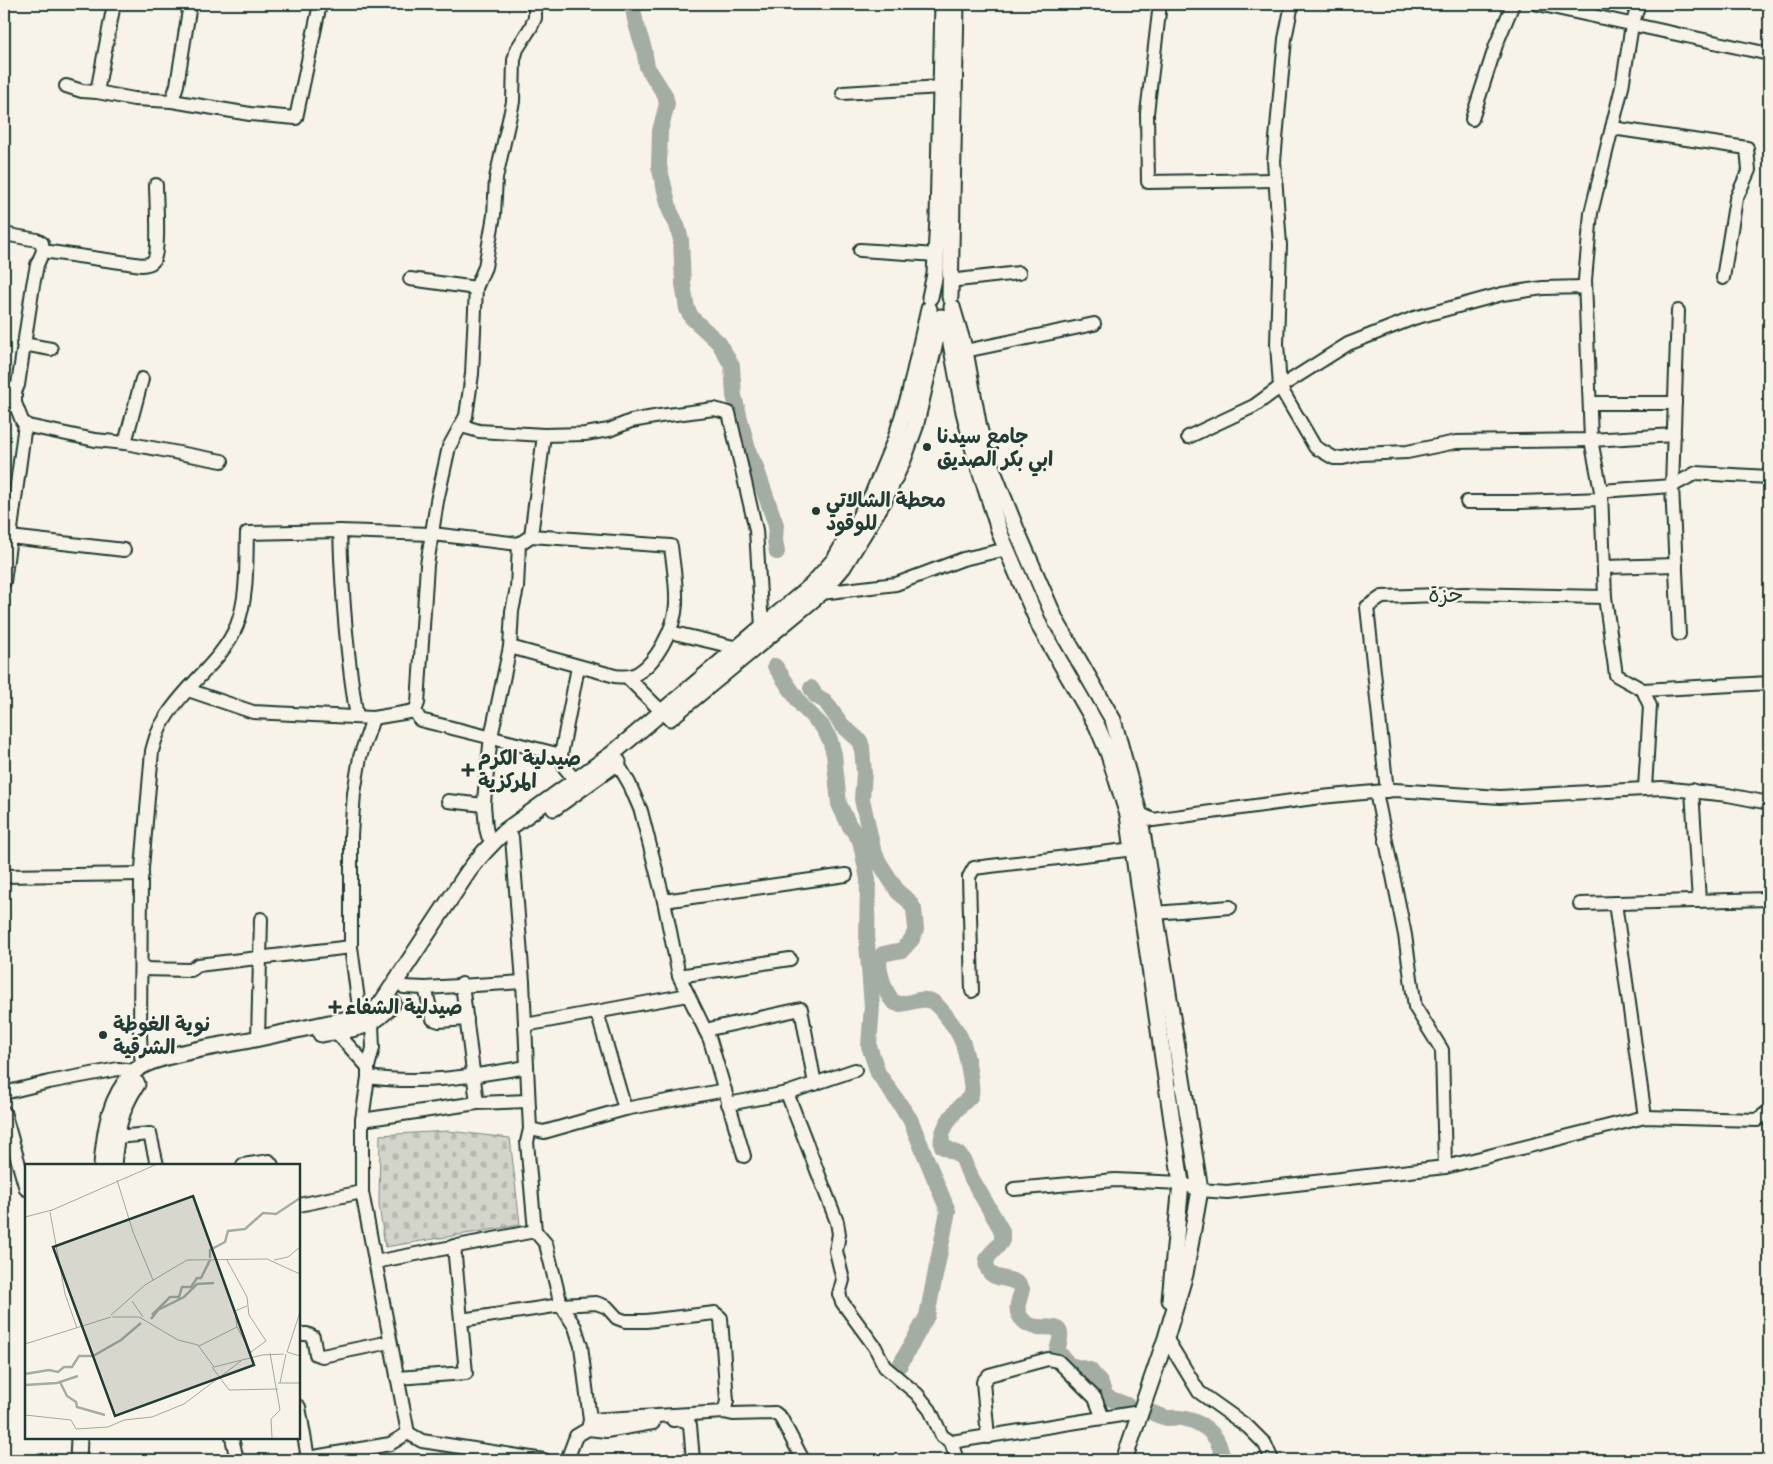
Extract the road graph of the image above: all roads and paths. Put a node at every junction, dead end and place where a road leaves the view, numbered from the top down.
1 (114, 4) edge
2 (190, 4) edge
3 (320, 4) edge
4 (535, 4) edge
5 (943, 4) edge
6 (956, 4) edge
7 (1160, 4) edge
8 (1292, 4) edge
9 (1513, 4) edge
10 (1538, 4) edge
11 (1639, 4) edge
12 (1632, 25) junction
13 (1769, 54) edge
14 (66, 86) dead end
15 (941, 87) junction
16 (96, 92) junction
17 (843, 93) dead end
18 (172, 101) junction
19 (1472, 119) dead end
20 (1612, 128) junction
21 (1276, 180) junction
22 (156, 185) dead end
23 (4, 234) edge
24 (860, 250) dead end
25 (43, 251) junction
26 (937, 255) junction
27 (1019, 273) dead end
28 (1723, 278) dead end
29 (410, 279) dead end
30 (949, 282) junction
31 (1585, 287) junction
32 (476, 288) junction
33 (941, 307) junction
34 (1678, 310) dead end
35 (1094, 324) dead end
36 (23, 344) junction
37 (51, 349) dead end
38 (965, 351) junction
39 (142, 379) dead end
40 (4, 384) edge
41 (1280, 387) junction
42 (15, 392) junction
43 (1590, 403) junction
44 (1675, 403) junction
45 (25, 424) junction
46 (462, 426) junction
47 (544, 435) junction
48 (1674, 435) junction
49 (1188, 438) dead end
50 (1591, 440) junction
51 (125, 443) junction
52 (222, 461) dead end
53 (1769, 478) edge
54 (1672, 486) junction
55 (1601, 495) junction
56 (1467, 502) dead end
57 (340, 531) junction
58 (432, 534) junction
59 (10, 536) junction
60 (531, 536) junction
61 (519, 544) junction
62 (1007, 549) junction
63 (124, 550) dead end
64 (1676, 565) junction
65 (1604, 567) junction
66 (4, 582) edge
67 (821, 593) junction
68 (1605, 597) junction
69 (762, 627) junction
70 (670, 632) junction
71 (1679, 634) dead end
72 (510, 647) junction
73 (738, 648) junction
74 (578, 667) junction
75 (627, 677) junction
76 (1769, 683) edge
77 (188, 690) junction
78 (1643, 690) junction
79 (415, 711) junction
80 (662, 712) junction
81 (358, 717) junction
82 (373, 718) junction
83 (491, 737) junction
84 (561, 755) junction
85 (615, 758) junction
86 (575, 780) junction
87 (1645, 788) junction
88 (1692, 790) junction
89 (1382, 791) junction
90 (448, 801) dead end
91 (1769, 803) edge
92 (484, 804) junction
93 (1139, 822) junction
94 (509, 834) junction
95 (494, 841) junction
96 (1134, 849) junction
97 (142, 874) junction
98 (846, 875) dead end
99 (4, 876) edge
100 (1769, 899) edge
101 (664, 901) junction
102 (1700, 901) junction
103 (1615, 903) junction
104 (1580, 904) dead end
105 (1230, 907) dead end
106 (1155, 913) junction
107 (261, 919) dead end
108 (351, 948) junction
109 (260, 957) junction
110 (790, 959) dead end
111 (141, 969) junction
112 (679, 976) junction
113 (523, 982) junction
114 (462, 984) junction
115 (404, 987) junction
116 (424, 988) junction
117 (972, 991) dead end
118 (688, 995) junction
119 (597, 1012) junction
120 (369, 1019) junction
121 (467, 1019) junction
122 (525, 1025) junction
123 (705, 1030) junction
124 (336, 1032) junction
125 (258, 1038) junction
126 (527, 1067) junction
127 (139, 1068) junction
128 (855, 1070) dead end
129 (368, 1072) junction
130 (474, 1076) junction
131 (814, 1084) junction
132 (724, 1090) junction
133 (4, 1093) edge
134 (787, 1093) junction
135 (528, 1101) junction
136 (477, 1103) junction
137 (728, 1104) junction
138 (625, 1109) junction
139 (1769, 1111) edge
140 (4, 1112) edge
141 (1645, 1117) junction
142 (362, 1120) junction
143 (530, 1129) junction
144 (116, 1137) junction
145 (744, 1156) dead end
146 (102, 1164) edge
147 (114, 1164) edge
148 (157, 1164) edge
149 (250, 1164) edge
150 (271, 1164) edge
151 (1445, 1167) junction
152 (1181, 1183) junction
153 (25, 1186) edge
154 (1014, 1189) dead end
155 (1200, 1190) junction
156 (362, 1192) junction
157 (300, 1205) edge
158 (535, 1230) junction
159 (454, 1246) junction
160 (375, 1262) junction
161 (561, 1305) junction
162 (461, 1320) junction
163 (300, 1334) edge
164 (1166, 1338) junction
165 (390, 1342) junction
166 (397, 1378) junction
167 (724, 1412) junction
168 (1140, 1412) junction
169 (300, 1416) edge
170 (1103, 1418) junction
171 (589, 1425) junction
172 (408, 1433) junction
173 (988, 1436) junction
174 (79, 1439) edge
175 (90, 1439) edge
176 (232, 1439) edge
177 (951, 1442) junction
178 (305, 1459) edge
179 (78, 1460) edge
180 (88, 1460) edge
181 (237, 1460) edge
182 (544, 1460) edge
183 (568, 1460) edge
184 (693, 1460) edge
185 (803, 1460) edge
186 (957, 1460) edge
187 (1124, 1460) edge
188 (1272, 1460) edge

1 - 16 street
2 - 18 street
3 - 18 street
4 - 32 street
5 - 15 main road
6 - 30 main road
7 - 21 street
8 - 21 street
9 - 19 street
10 - 12 street
11 - 12 street
12 - 13 street
12 - 20 street
14 - 16 street
15 - 17 street
15 - 26 main road
16 - 18 street
20 - 28 street
20 - 31 street
21 - 41 street
22 - 25 street
23 - 25 street
24 - 26 street
25 - 36 street
26 - 33 main road
27 - 30 street
29 - 32 street
30 - 33 main road
31 - 41 street
31 - 43 street
32 - 46 street
33 - 38 main road
33 - 62 main road
33 - 67 main road
33 - 69 main road
34 - 44 street
35 - 38 street
36 - 37 street
36 - 42 street
38 - 93 main road
39 - 51 street
40 - 42 street
41 - 49 street
41 - 50 street
42 - 45 street
43 - 44 street
43 - 50 street
44 - 48 street
45 - 51 street
45 - 59 street
46 - 47 street
46 - 58 street
47 - 60 street
47 - 69 street
48 - 50 street
48 - 54 street
50 - 55 street
51 - 52 street
53 - 54 street
54 - 55 street
54 - 64 street
55 - 56 street
55 - 65 street
57 - 58 street
57 - 77 street
57 - 81 street
58 - 61 street
58 - 79 street
59 - 63 street
59 - 66 street
60 - 61 street
60 - 70 street
61 - 72 street
62 - 67 street
62 - 93 main road
64 - 65 street
64 - 71 street
65 - 68 street
67 - 85 main road
68 - 78 street
68 - 89 street
69 - 73 main road
70 - 73 street
70 - 75 street
72 - 74 street
72 - 83 street
73 - 80 main road
74 - 75 street
74 - 84 street
75 - 80 street
76 - 78 street
77 - 81 street
77 - 97 street
78 - 87 street
79 - 82 street
79 - 83 street
80 - 85 main road
81 - 82 street
82 - 108 street
83 - 84 street
83 - 92 street
84 - 86 street
85 - 86 main road
85 - 94 main road
85 - 101 street
86 - 94 main road
87 - 88 street
87 - 89 street
88 - 91 street
88 - 102 street
89 - 93 street
89 - 151 street
90 - 92 street
92 - 95 street
93 - 96 main road
93 - 106 main road
94 - 95 main road
94 - 113 street
94 - 115 main road
95 - 120 main road
96 - 117 street
96 - 152 main road
97 - 99 street
97 - 111 street
98 - 101 street
100 - 102 street
101 - 112 street
102 - 103 street
103 - 104 street
103 - 141 street
105 - 106 street
106 - 155 main road
107 - 109 street
108 - 109 street
108 - 120 street
109 - 111 street
109 - 125 street
110 - 112 street
111 - 127 street
112 - 118 street
113 - 114 street
113 - 122 street
114 - 116 street
114 - 121 street
115 - 116 street
115 - 120 main road
116 - 121 street
118 - 119 street
118 - 123 street
119 - 122 street
119 - 138 street
120 - 124 main road
120 - 125 main road
120 - 129 street
121 - 130 street
122 - 126 street
123 - 131 street
123 - 132 street
124 - 129 street
124 - 144 main road
125 - 127 main road
126 - 130 street
126 - 135 street
127 - 133 street
127 - 146 main road
128 - 131 street
129 - 130 street
129 - 142 street
130 - 136 street
131 - 134 street
132 - 137 street
132 - 138 street
134 - 137 street
134 - 177 street
135 - 136 street
135 - 143 street
136 - 142 street
137 - 145 street
138 - 143 street
139 - 141 street
140 - 153 street
141 - 151 street
142 - 156 street
143 - 158 street
144 - 147 main road
144 - 148 street
149 - 150 street
151 - 155 street
152 - 154 street
152 - 155 street
152 - 164 main road
155 - 164 main road
156 - 157 street
156 - 160 street
158 - 159 street
158 - 161 street
159 - 160 street
159 - 162 street
160 - 165 street
161 - 162 street
161 - 167 street
161 - 171 street
162 - 166 street
163 - 165 street
164 - 168 main road
164 - 188 street
165 - 166 street
166 - 172 street
167 - 171 street
167 - 185 street
168 - 170 street
168 - 187 main road
169 - 178 street
170 - 173 street
170 - 173 street
171 - 183 street
171 - 184 street
172 - 178 street
172 - 182 street
173 - 177 street
174 - 179 main road
175 - 180 main road
176 - 181 street
177 - 186 street

